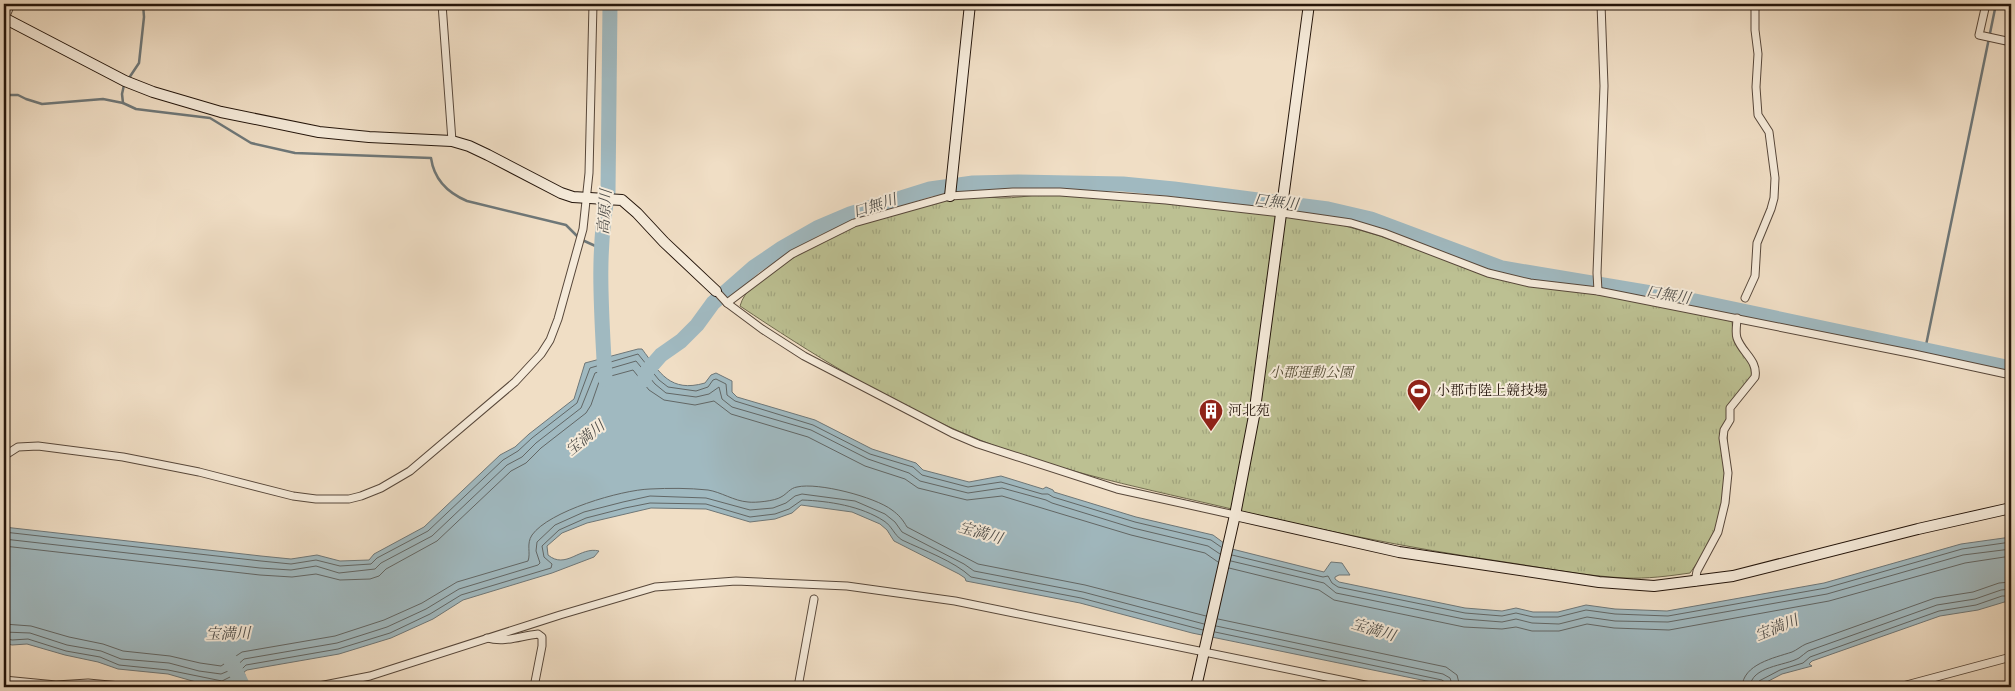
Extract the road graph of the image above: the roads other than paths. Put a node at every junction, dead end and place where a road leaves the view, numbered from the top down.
1 (11, 4) edge
2 (442, 4) edge
3 (593, 4) edge
4 (970, 4) edge
5 (1309, 4) edge
6 (1600, 4) edge
7 (1755, 4) edge
8 (1986, 4) edge
9 (4, 18) edge
10 (2011, 42) edge
11 (452, 141) junction
12 (950, 196) junction
13 (588, 198) junction
14 (1282, 213) junction
15 (716, 291) joint
16 (1598, 291) junction
17 (1746, 298) dead end
18 (727, 303) junction
19 (1737, 318) junction
20 (2011, 375) edge
21 (4, 456) edge
22 (2011, 508) edge
23 (1234, 520) junction
24 (1695, 582) junction
25 (814, 599) dead end
26 (486, 638) junction
27 (1203, 651) junction
28 (2011, 657) edge
29 (4, 680) edge
30 (73, 683) junction
31 (87, 687) edge
32 (131, 687) edge
33 (314, 687) edge
34 (534, 687) edge
35 (798, 687) edge
36 (1196, 687) edge
37 (1375, 687) edge
38 (1899, 687) edge

1 - 9 street
2 - 11 street
3 - 13 street
4 - 12 street
5 - 14 street
6 - 16 street
7 - 17 street
8 - 10 street
9 - 11 street
11 - 13 street
12 - 14 street
12 - 18 street
13 - 15 street
13 - 21 street
14 - 16 street
14 - 23 street
15 - 18 street
16 - 19 street
18 - 23 street
19 - 20 street
19 - 24 street
22 - 24 street
23 - 24 street
23 - 27 street
25 - 35 street
26 - 27 street
26 - 33 street
26 - 34 street
27 - 36 street
27 - 37 street
28 - 38 street
29 - 30 street
30 - 31 street
30 - 32 street

